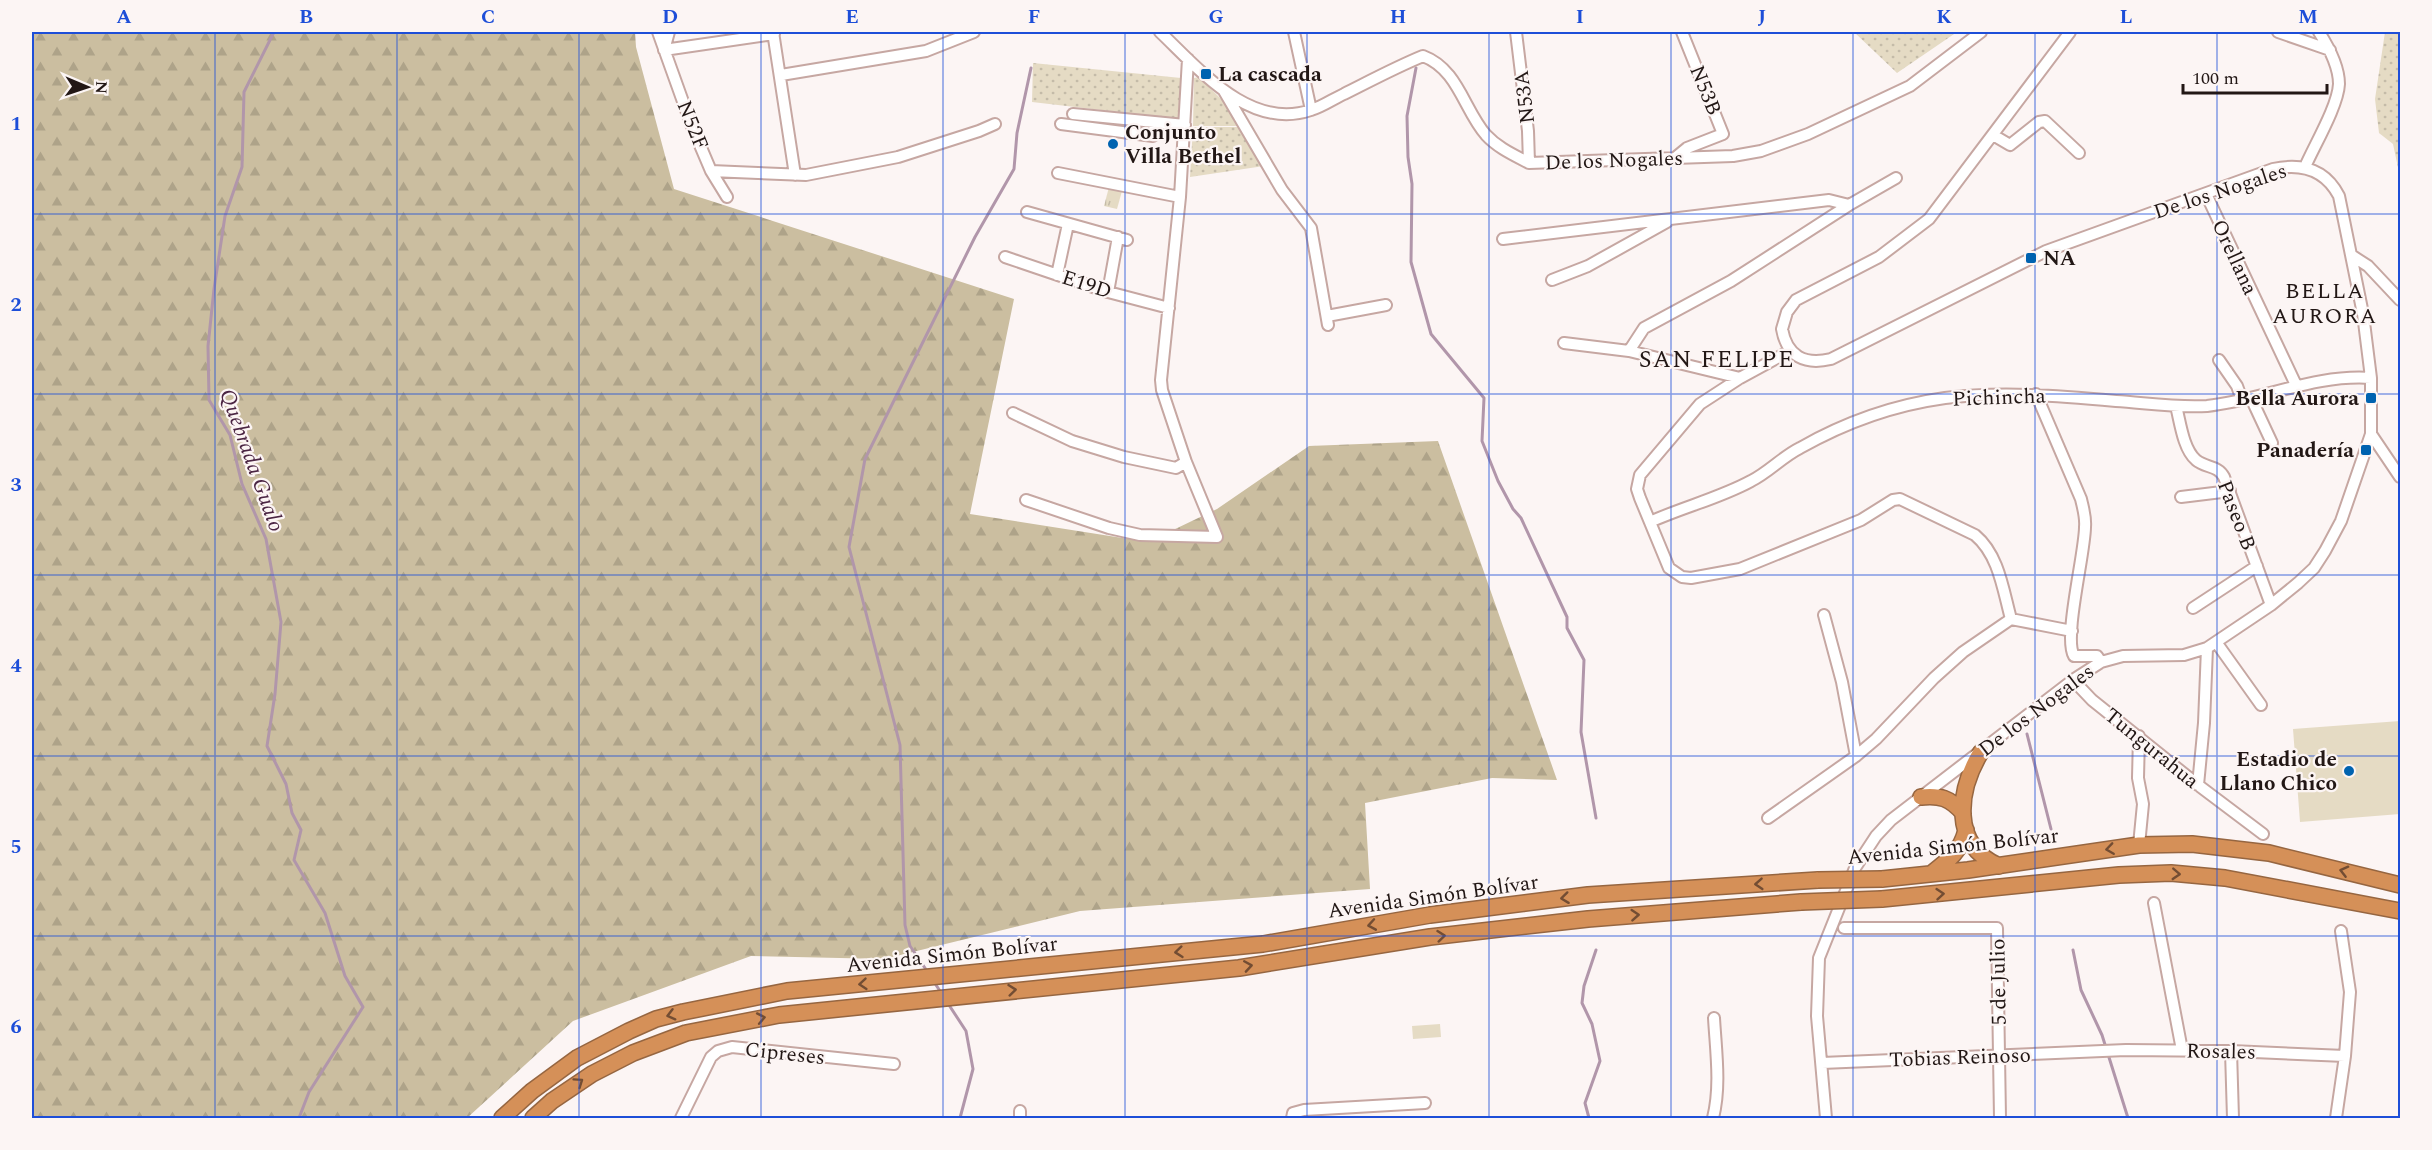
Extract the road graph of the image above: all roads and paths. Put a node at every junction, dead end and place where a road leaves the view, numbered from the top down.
1 (658, 32) edge
2 (669, 32) edge
3 (974, 32) edge
4 (1160, 32) edge
5 (1294, 32) edge
6 (1516, 32) edge
7 (1682, 32) edge
8 (1981, 32) edge
9 (2070, 32) edge
10 (2278, 32) edge
11 (2319, 32) edge
12 (773, 33) edge
13 (664, 50) junction
14 (2330, 50) junction
15 (1188, 59) junction
16 (781, 75) junction
17 (1224, 91) junction
18 (1311, 111) junction
19 (1073, 114) dead end
20 (1155, 123) junction
21 (994, 124) dead end
22 (1061, 124) dead end
23 (1185, 125) junction
24 (1994, 135) junction
25 (2079, 153) dead end
26 (1676, 157) junction
27 (1529, 163) junction
28 (2305, 167) junction
29 (711, 171) junction
30 (1058, 173) dead end
31 (795, 175) junction
32 (1896, 178) dead end
33 (2206, 194) junction
34 (726, 197) dead end
35 (1180, 197) junction
36 (1849, 205) junction
37 (1027, 212) dead end
38 (1672, 219) junction
39 (1068, 224) junction
40 (1503, 240) dead end
41 (2351, 255) junction
42 (1005, 257) dead end
43 (1057, 275) junction
44 (1552, 280) dead end
45 (1108, 292) junction
46 (2400, 300) edge
47 (1386, 306) dead end
48 (1169, 308) junction
49 (1564, 343) dead end
50 (1629, 351) junction
51 (1790, 351) junction
52 (2219, 360) dead end
53 (1740, 378) junction
54 (2371, 378) junction
55 (2296, 385) junction
56 (2036, 394) junction
57 (2247, 399) junction
58 (2176, 406) junction
59 (1013, 413) dead end
60 (2371, 434) junction
61 (2272, 443) dead end
62 (1186, 462) junction
63 (2400, 477) edge
64 (2230, 491) junction
65 (2181, 496) dead end
66 (1026, 500) dead end
67 (1650, 522) junction
68 (2257, 566) junction
69 (2271, 605) junction
70 (2193, 608) dead end
71 (1824, 615) dead end
72 (2011, 619) junction
73 (2072, 631) junction
74 (2212, 645) junction
75 (2101, 662) junction
76 (2073, 680) junction
77 (2261, 705) dead end
78 (2139, 736) junction
79 (1981, 752) junction
80 (1856, 756) junction
81 (2198, 785) junction
82 (1921, 796) junction
83 (1963, 813) junction
84 (1768, 818) dead end
85 (1966, 830) junction
86 (2263, 834) dead end
87 (2139, 845) junction
88 (2000, 866) junction
89 (1930, 874) junction
90 (2400, 885) edge
91 (2154, 903) dead end
92 (2400, 911) edge
93 (1844, 928) dead end
94 (2341, 932) dead end
95 (1714, 1018) dead end
96 (2182, 1050) junction
97 (2097, 1051) joint
98 (2230, 1051) junction
99 (1999, 1056) junction
100 (2345, 1056) junction
101 (1822, 1063) junction
102 (894, 1064) dead end
103 (1425, 1103) dead end
104 (502, 1119) edge
105 (533, 1119) edge
106 (681, 1119) edge
107 (1292, 1119) edge
108 (1713, 1119) edge
109 (1826, 1119) edge
110 (2000, 1119) edge
111 (2233, 1119) edge
112 (2336, 1119) edge

1 - 13 street, N52F
2 - 13 street
3 - 16 street
4 - 15 street, De los Nogales
5 - 18 street
6 - 27 street, N53A
7 - 26 street, N53B
8 - 26 street, De los Nogales
9 - 24 street
10 - 14 street
11 - 14 street
12 - 13 street
12 - 16 street
13 - 29 street, N52F
14 - 28 street
15 - 17 street, De los Nogales
15 - 23 street
16 - 31 street
17 - 18 street, De los Nogales
17 - 47 street
18 - 27 street, De los Nogales
19 - 20 street
20 - 22 street
20 - 23 street
21 - 31 street
23 - 35 street
24 - 25 street
24 - 51 street
26 - 27 street, De los Nogales
28 - 33 street, De los Nogales
28 - 41 street, De los Nogales
29 - 31 street
29 - 34 street, N52F
30 - 35 street
32 - 36 street
33 - 51 street, De los Nogales
33 - 55 street, Orellana
35 - 48 street
36 - 38 street
36 - 50 street
37 - 39 street
38 - 40 street
38 - 44 street
39 - 43 street
39 - 45 street
41 - 46 street
41 - 54 street, De los Nogales
42 - 43 street, E19D
43 - 45 street, E19D
45 - 48 street, E19D
48 - 62 street
49 - 50 street
50 - 53 street
51 - 53 street
52 - 57 street
53 - 67 street
54 - 55 street, Pichincha
54 - 60 street, De los Nogales
55 - 57 street, Pichincha
56 - 58 street, Pichincha
56 - 67 street, Pichincha
56 - 73 street
57 - 58 street, Pichincha
57 - 61 street
58 - 64 street, Paseo B
59 - 62 street
60 - 63 street
60 - 69 street, De los Nogales
62 - 66 street
64 - 65 street
64 - 68 street, Paseo B
67 - 72 street
68 - 69 street, Paseo B
68 - 70 street
69 - 74 street, De los Nogales
71 - 80 street
72 - 73 street
72 - 80 street
73 - 75 street
74 - 75 street, De los Nogales
74 - 77 street
74 - 81 street
75 - 76 street, De los Nogales
76 - 78 street, Tungurahua
76 - 79 street, De los Nogales
78 - 81 street, Tungurahua
78 - 87 street
79 - 82 street, De los Nogales
79 - 83 highway
80 - 84 street
81 - 86 street, Tungurahua
82 - 83 highway
82 - 101 street, De los Nogales
83 - 85 highway
85 - 88 highway
85 - 89 highway
87 -> 88 highway, Avenida Simón Bolívar
90 -> 87 highway, Avenida Simón Bolívar
88 - 89 highway, Avenida Simón Bolívar
89 -> 104 highway, Avenida Simón Bolívar, bridge
91 - 96 street
105 -> 92 highway, Avenida Simón Bolívar, bridge
93 - 99 street, 5 de Julio
94 - 100 street
95 - 108 street
96 - 97 street, Rosales
96 - 98 street, Rosales
97 - 99 street, Tobias Reinoso
98 - 100 street, Rosales
98 - 111 street
99 - 101 street, Tobias Reinoso
99 - 110 street, 5 de Julio
100 - 112 street
101 - 109 street, De los Nogales
102 - 106 street, Cipreses
103 - 107 street

